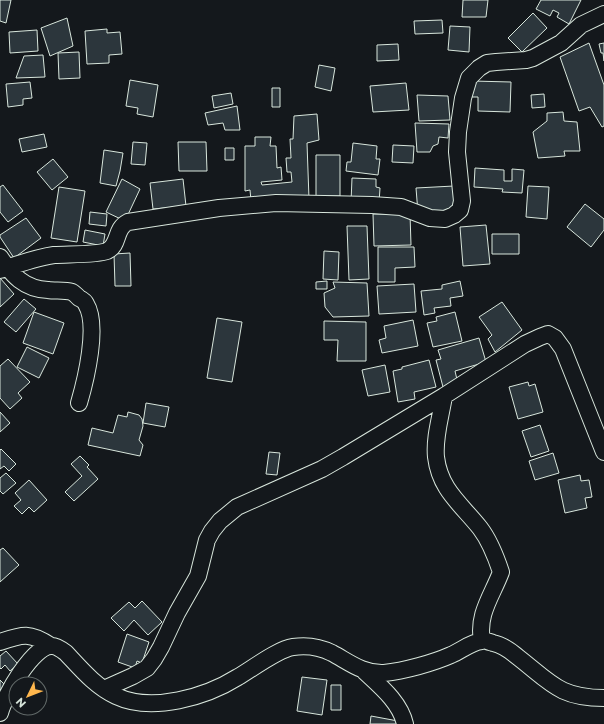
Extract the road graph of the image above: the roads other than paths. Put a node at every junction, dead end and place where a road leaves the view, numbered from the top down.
1 (604, 14) edge
2 (2, 265) edge
3 (444, 396) junction
4 (79, 403) dead end
5 (604, 452) edge
6 (482, 641) junction
7 (0, 642) edge
8 (51, 646) junction
9 (364, 671) junction
10 (104, 689) junction
11 (604, 698) edge
12 (0, 713) edge
13 (405, 724) edge

1 - 2 street
2 - 4 street
3 - 5 street
3 - 6 street
3 - 10 street
6 - 9 street
6 - 11 street
7 - 8 street
8 - 10 street
8 - 12 street
9 - 10 street
9 - 13 street

